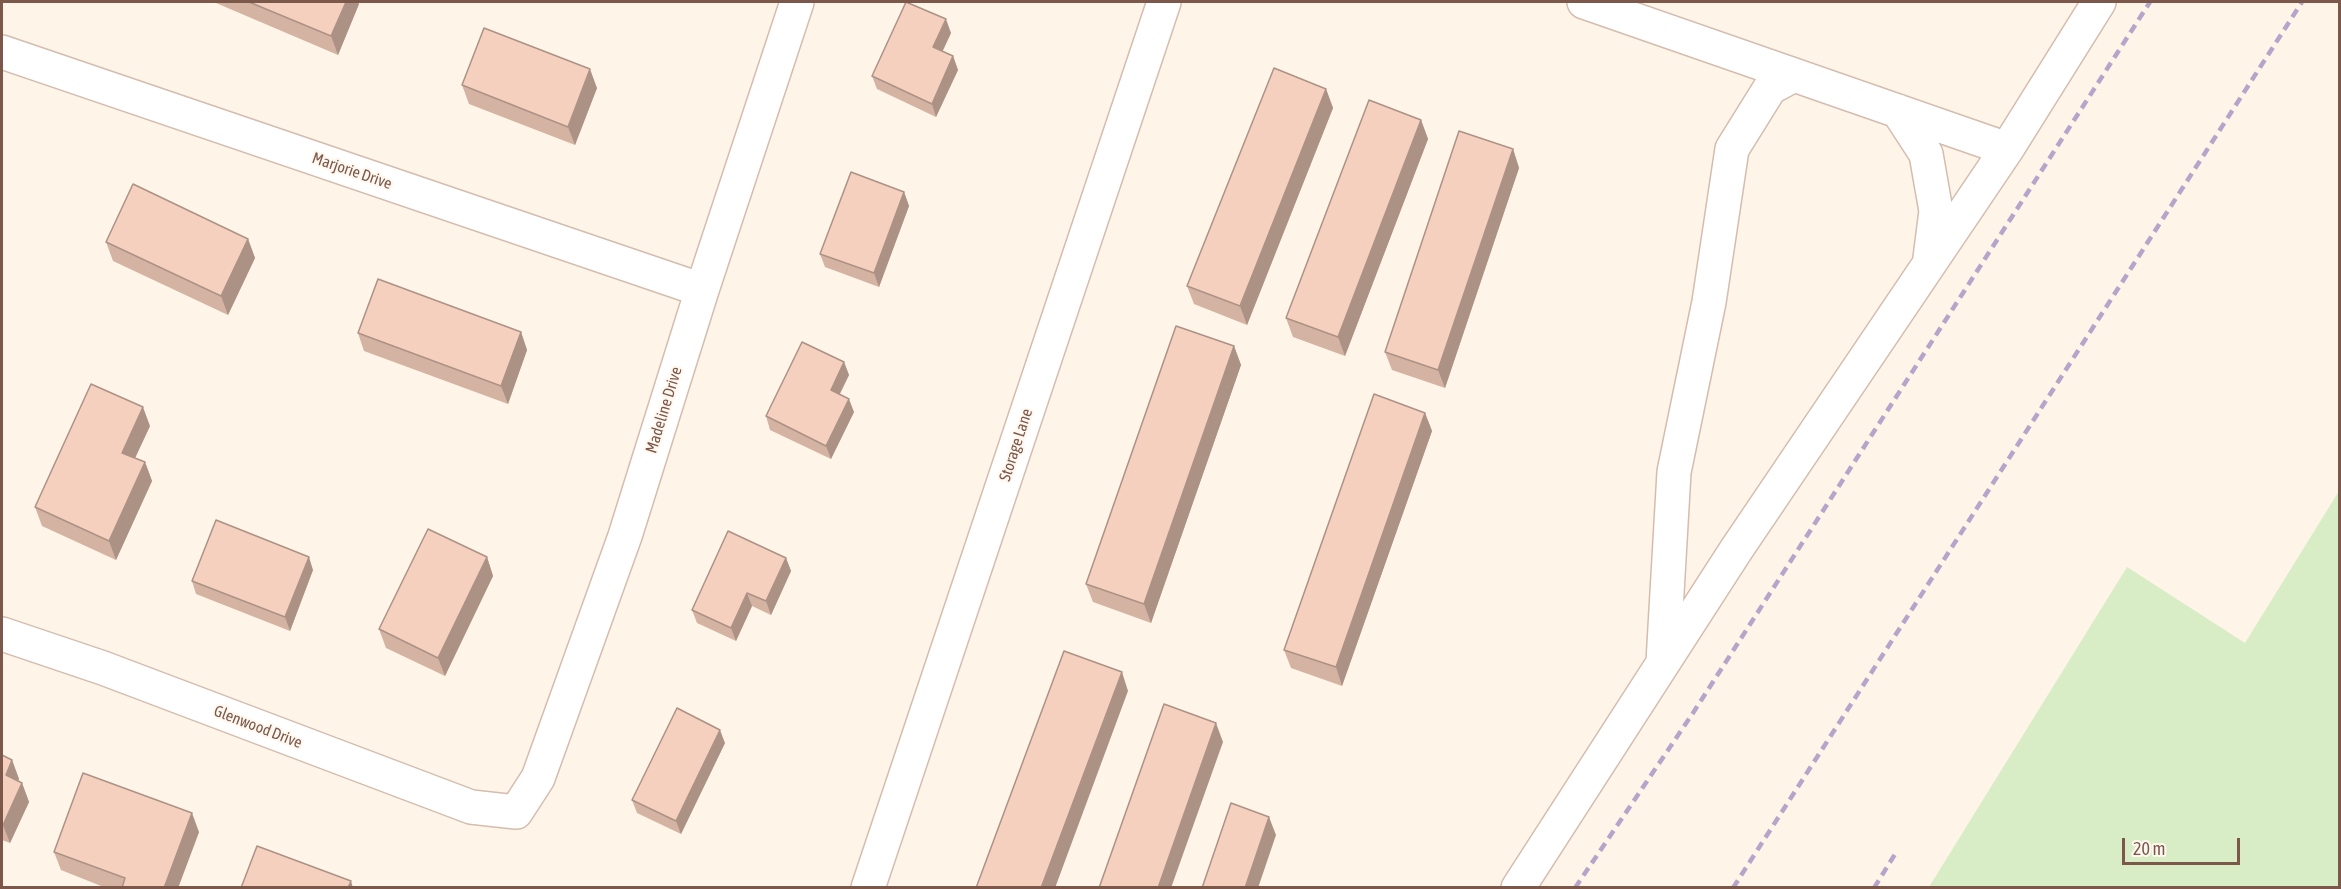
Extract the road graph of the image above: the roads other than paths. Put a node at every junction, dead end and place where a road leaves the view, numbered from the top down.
1 (797, 2) edge
2 (1164, 2) edge
3 (1584, 2) edge
4 (2099, 2) edge
5 (2, 52) edge
6 (1794, 75) junction
7 (1898, 111) junction
8 (2007, 149) junction
9 (1929, 265) junction
10 (702, 290) junction
11 (2, 634) edge
12 (1663, 664) junction
13 (516, 812) joint
14 (868, 888) edge
15 (1518, 888) edge

1 - 10 street, Madeline Drive
2 - 14 street, Storage Lane
3 - 6 street
4 - 8 street
5 - 10 street, Marjorie Drive
6 - 7 street
6 - 12 street
7 - 8 street
7 - 9 street
8 - 9 street
9 - 12 street
10 - 13 street, Madeline Drive
11 - 13 street, Glenwood Drive
12 - 15 street

